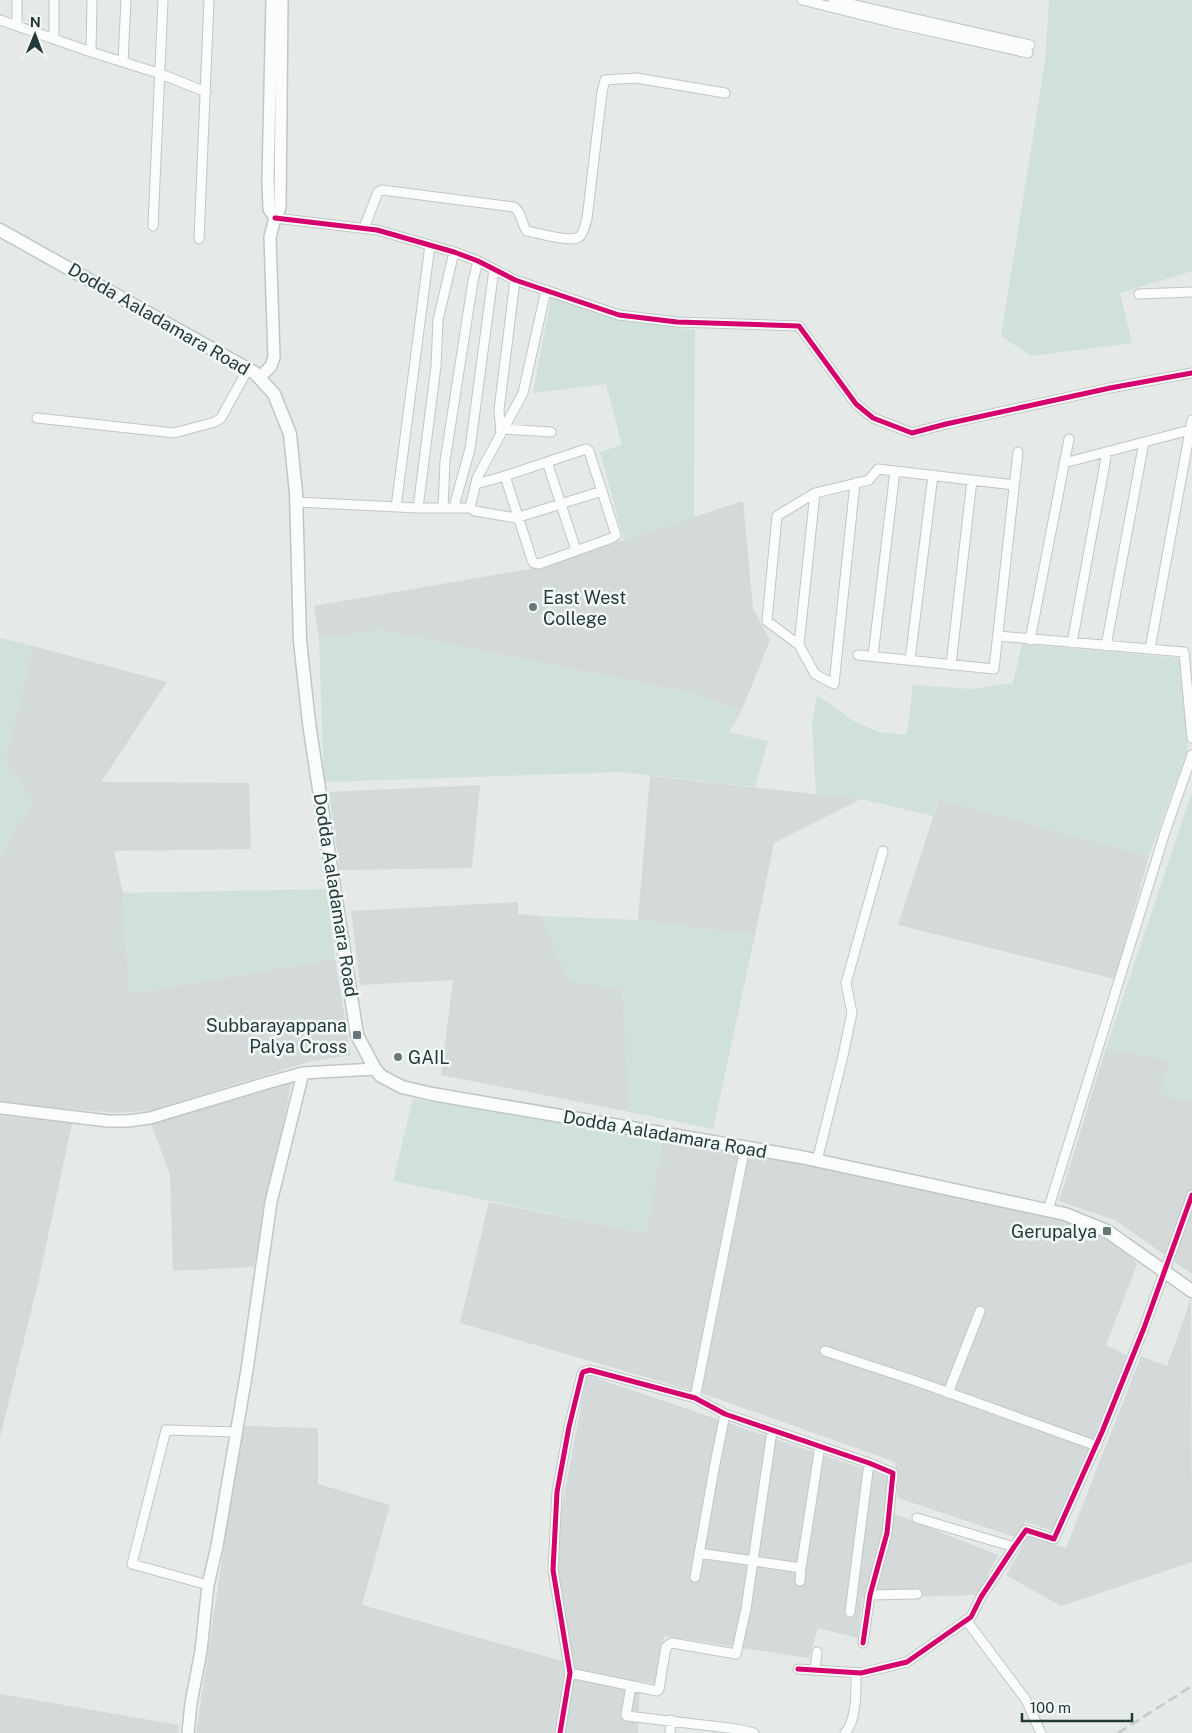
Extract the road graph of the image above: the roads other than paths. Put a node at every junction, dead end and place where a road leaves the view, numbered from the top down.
1 (17, 0) edge
2 (54, 0) edge
3 (92, 0) edge
4 (126, 0) edge
5 (163, 0) edge
6 (209, 0) edge
7 (272, 0) edge
8 (282, 0) edge
9 (802, 0) edge
10 (833, 0) edge
11 (878, 0) edge
12 (874, 11) edge
13 (0, 20) edge
14 (17, 26) junction
15 (54, 39) junction
16 (1029, 49) dead end
17 (91, 52) junction
18 (123, 62) junction
19 (161, 74) junction
20 (206, 92) junction
21 (725, 92) dead end
22 (275, 218) junction
23 (153, 226) dead end
24 (364, 228) junction
25 (0, 230) edge
26 (199, 239) dead end
27 (430, 245) junction
28 (454, 252) junction
29 (478, 261) junction
30 (494, 269) junction
31 (514, 280) junction
32 (546, 290) junction
33 (1192, 292) edge
34 (1139, 294) dead end
35 (248, 369) junction
36 (1192, 373) edge
37 (259, 378) junction
38 (37, 418) dead end
39 (1192, 420) edge
40 (1190, 430) junction
41 (503, 432) junction
42 (550, 432) dead end
43 (1068, 439) dead end
44 (1144, 442) junction
45 (1018, 452) dead end
46 (1107, 452) junction
47 (547, 462) junction
48 (1064, 463) junction
49 (895, 471) junction
50 (504, 476) junction
51 (933, 476) junction
52 (972, 480) junction
53 (476, 484) junction
54 (855, 484) junction
55 (1014, 485) junction
56 (602, 491) junction
57 (815, 494) junction
58 (296, 502) junction
59 (562, 505) junction
60 (396, 507) junction
61 (443, 507) junction
62 (418, 508) junction
63 (454, 508) junction
64 (470, 508) junction
65 (519, 517) junction
66 (576, 550) junction
67 (998, 636) junction
68 (1030, 640) junction
69 (1072, 643) junction
70 (799, 645) junction
71 (1106, 646) junction
72 (1150, 649) junction
73 (858, 655) dead end
74 (873, 656) junction
75 (910, 660) junction
76 (951, 665) junction
77 (1192, 738) edge
78 (1192, 755) edge
79 (883, 851) dead end
80 (375, 1069) junction
81 (303, 1073) junction
82 (0, 1108) edge
83 (745, 1147) junction
84 (817, 1160) junction
85 (1192, 1195) edge
86 (1048, 1210) junction
87 (1164, 1271) junction
88 (1192, 1291) edge
89 (980, 1311) dead end
90 (825, 1351) dead end
91 (948, 1393) junction
92 (695, 1398) junction
93 (725, 1414) junction
94 (772, 1431) junction
95 (236, 1432) junction
96 (820, 1446) junction
97 (1097, 1446) junction
98 (869, 1463) junction
99 (917, 1518) dead end
100 (1014, 1547) junction
101 (699, 1553) junction
102 (753, 1562) junction
103 (801, 1568) junction
104 (695, 1577) dead end
105 (800, 1581) dead end
106 (208, 1585) junction
107 (917, 1594) dead end
108 (870, 1596) junction
109 (850, 1612) dead end
110 (966, 1620) junction
111 (863, 1643) dead end
112 (817, 1652) dead end
113 (798, 1669) dead end
114 (814, 1670) junction
115 (570, 1673) junction
116 (856, 1673) junction
117 (813, 1680) dead end
118 (631, 1686) junction
119 (671, 1720) junction
120 (188, 1733) edge
121 (560, 1733) edge
122 (670, 1733) edge
123 (754, 1733) edge
124 (845, 1733) edge
125 (1042, 1733) edge

1 - 14 street
2 - 15 street
3 - 17 street
4 - 18 street
5 - 19 street
6 - 20 street
7 - 22 street
8 - 22 street
9 - 12 street
10 - 12 street
11 - 12 street
12 - 16 street
13 - 14 street
14 - 15 street
15 - 17 street
17 - 18 street
18 - 19 street
19 - 20 street
19 - 23 street
20 - 26 street
21 - 24 street
22 - 24 street
22 - 37 street
24 - 27 street
25 - 35 main road, Dodda Aaladamara Road
27 - 28 street
27 - 60 street
28 - 29 street
28 - 62 street
29 - 30 street
29 - 61 street
30 - 31 street
30 - 63 street
31 - 32 street
31 - 41 street
32 - 36 street
32 - 41 street
33 - 34 street
35 - 37 main road, Dodda Aaladamara Road
35 - 38 street
37 - 58 main road, Dodda Aaladamara Road
39 - 40 street
40 - 44 street
40 - 72 street
41 - 42 street
41 - 53 street
43 - 48 street
44 - 46 street
44 - 71 street
45 - 55 street
46 - 48 street
46 - 69 street
47 - 50 street
47 - 56 street
47 - 59 street
48 - 68 street
49 - 51 street
49 - 54 street
49 - 74 street
50 - 53 street
50 - 65 street
51 - 52 street
51 - 75 street
52 - 55 street
52 - 76 street
53 - 64 street
54 - 57 street
54 - 70 street
55 - 67 street
56 - 59 street
56 - 66 street
57 - 70 street
57 - 70 street
58 - 60 street
58 - 80 main road, Dodda Aaladamara Road
59 - 65 street
59 - 66 street
60 - 62 street
61 - 62 street
61 - 63 street
63 - 64 street
64 - 65 street
65 - 66 street
67 - 68 street
67 - 76 street
68 - 69 street
69 - 71 street
71 - 72 street
72 - 77 street
73 - 74 street
74 - 75 street
75 - 76 street
78 - 86 street
79 - 84 street
80 - 81 street
80 - 83 main road, Dodda Aaladamara Road
81 - 82 street
81 - 95 street
83 - 84 main road, Dodda Aaladamara Road
83 - 92 street
84 - 86 main road, Dodda Aaladamara Road
85 - 87 street
86 - 87 main road, Dodda Aaladamara Road
87 - 88 main road, Dodda Aaladamara Road
87 - 97 street
89 - 91 street
90 - 91 street
91 - 97 street
92 - 93 street
92 - 115 street
93 - 94 street
93 - 101 street
94 - 96 street
94 - 102 street
95 - 106 street
95 - 106 street
96 - 98 street
96 - 103 street
97 - 100 street
98 - 108 street
98 - 109 street
99 - 100 street
100 - 110 street
101 - 102 street
101 - 104 street
102 - 103 street
102 - 118 street
103 - 105 street
106 - 120 street
107 - 108 street
108 - 111 street
110 - 116 street
110 - 125 street
112 - 114 street
113 - 114 street
114 - 116 street
114 - 117 street
115 - 118 street
115 - 121 street
116 - 124 street
118 - 119 street
119 - 122 street
119 - 123 street

